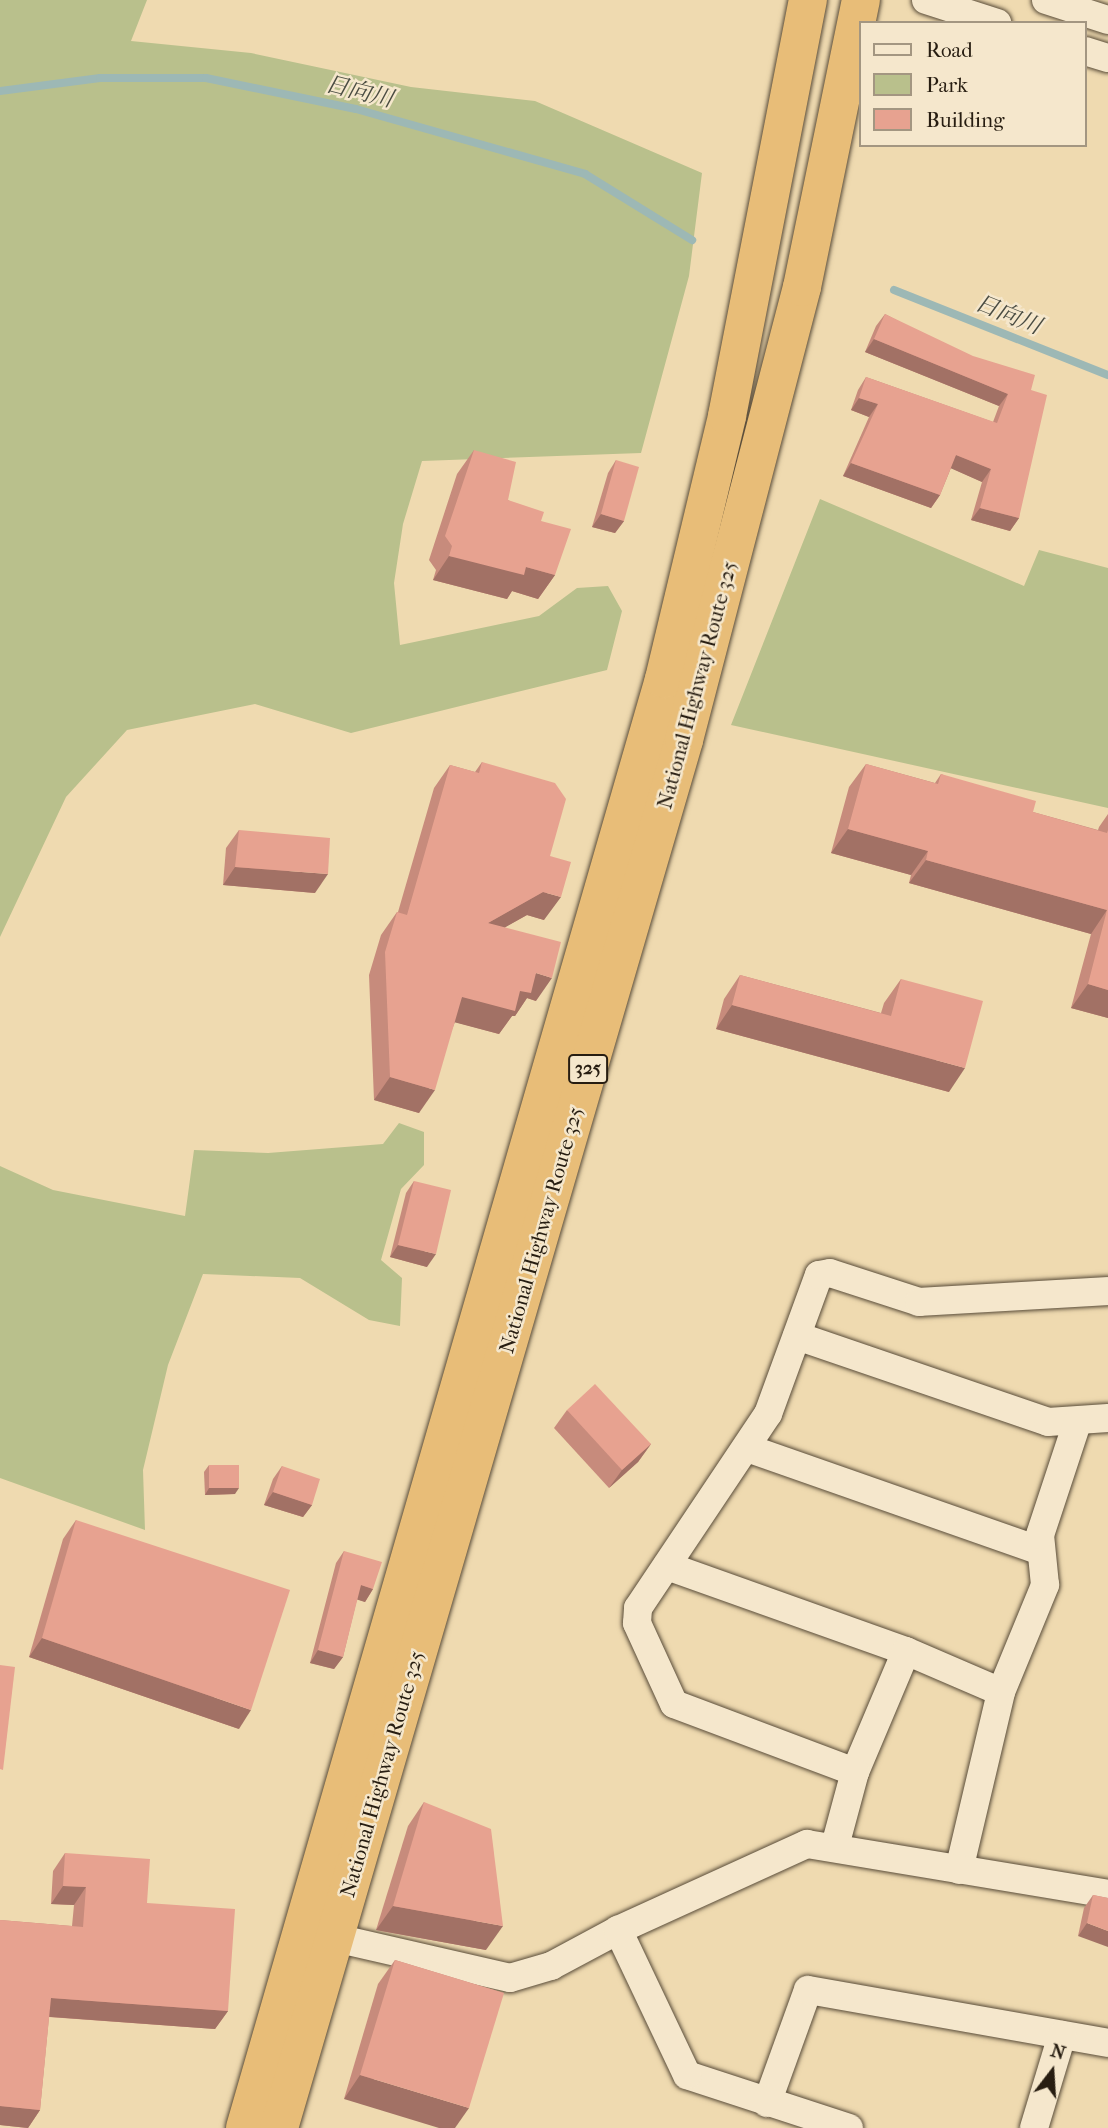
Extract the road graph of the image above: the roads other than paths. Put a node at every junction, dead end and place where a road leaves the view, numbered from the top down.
1 (808, 0) edge
2 (861, 0) edge
3 (926, 0) edge
4 (1046, 0) edge
5 (1108, 20) edge
6 (991, 21) edge
7 (1087, 52) edge
8 (1108, 58) edge
9 (1108, 1292) edge
10 (797, 1336) junction
11 (1108, 1419) edge
12 (1077, 1423) junction
13 (747, 1448) junction
14 (1038, 1550) junction
15 (667, 1566) junction
16 (906, 1651) junction
17 (1001, 1692) junction
18 (855, 1772) junction
19 (835, 1846) junction
20 (959, 1870) junction
21 (1108, 1894) edge
22 (618, 1930) junction
23 (318, 1934) junction
24 (1062, 2035) junction
25 (1108, 2043) edge
26 (767, 2102) junction
27 (245, 2128) edge
28 (279, 2128) edge
29 (849, 2128) edge
30 (1034, 2128) edge

1 - 23 highway, National Highway Route 325 / 325
2 - 23 highway, National Highway Route 325 / 325
3 - 6 street
4 - 5 street
7 - 8 street
9 - 10 street
10 - 12 street
10 - 13 street
11 - 12 street
12 - 14 street
13 - 14 street
13 - 15 street
14 - 17 street
15 - 16 street
15 - 18 street
16 - 17 street
16 - 18 street
17 - 20 street
18 - 19 street
19 - 20 street
19 - 22 street
20 - 21 street
22 - 23 street
22 - 26 street
23 - 27 highway, National Highway Route 325 / 325
23 - 28 highway, National Highway Route 325 / 325
24 - 25 street
24 - 26 street
24 - 30 street
26 - 29 street

